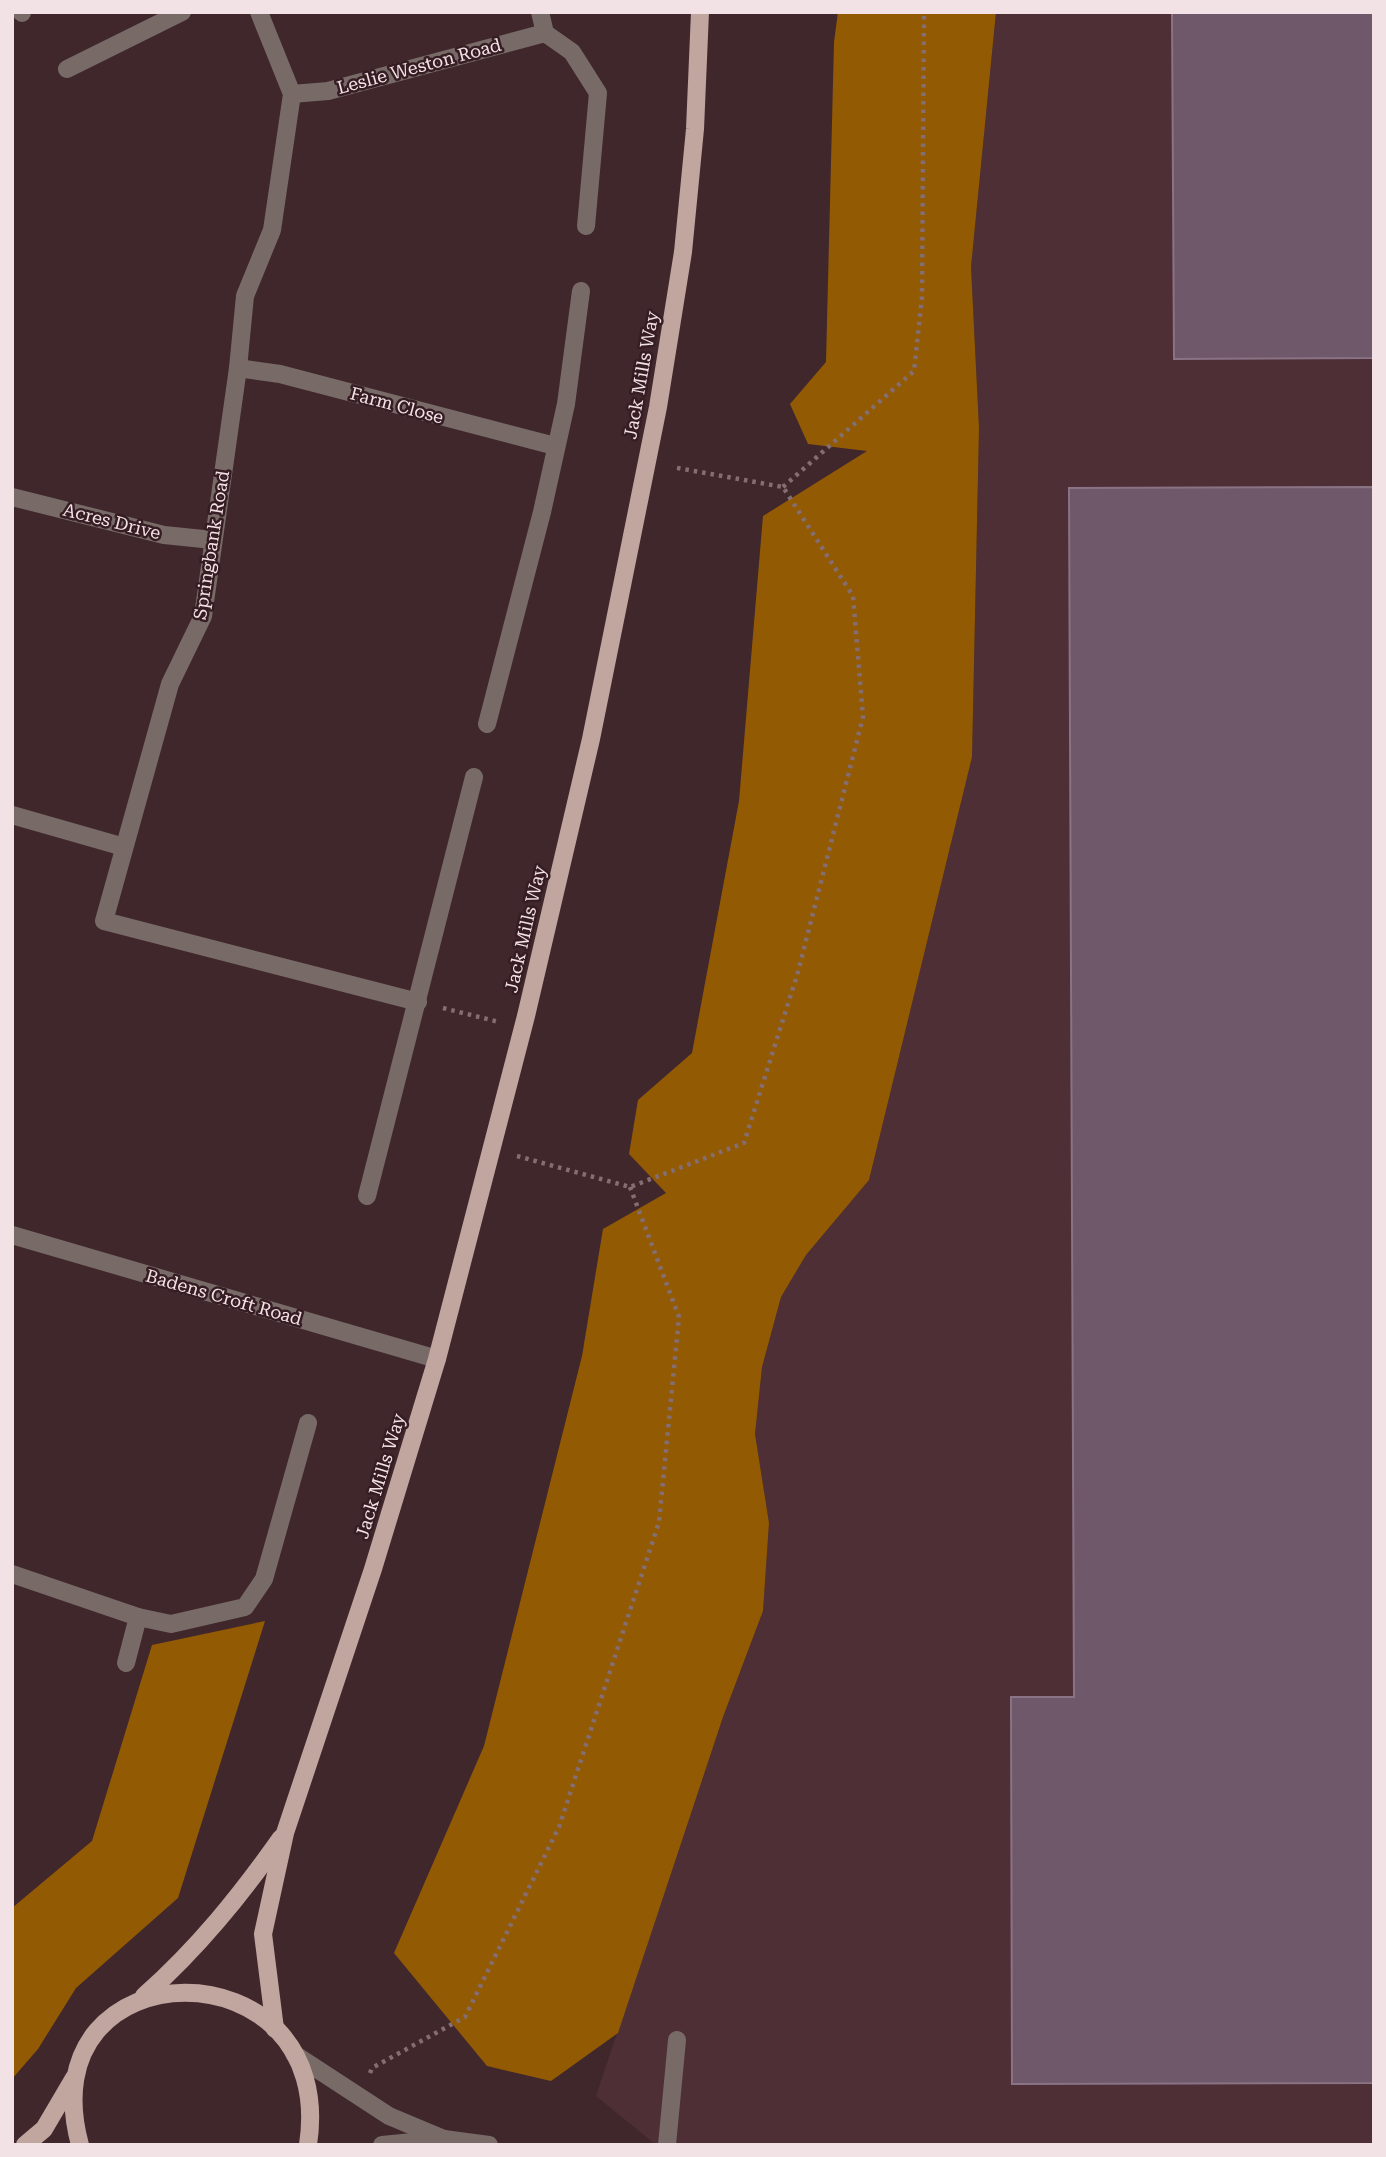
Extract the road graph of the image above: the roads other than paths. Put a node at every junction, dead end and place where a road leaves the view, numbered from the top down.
1 (182, 12) edge
2 (259, 12) edge
3 (540, 12) edge
4 (700, 12) edge
5 (545, 33) junction
6 (67, 69) dead end
7 (292, 94) junction
8 (586, 226) dead end
9 (581, 291) dead end
10 (239, 368) junction
11 (555, 446) junction
12 (12, 497) edge
13 (213, 540) junction
14 (487, 724) dead end
15 (474, 778) dead end
16 (12, 815) edge
17 (124, 847) junction
18 (418, 1002) junction
19 (367, 1196) dead end
20 (12, 1235) edge
21 (437, 1359) junction
22 (308, 1423) dead end
23 (12, 1574) edge
24 (138, 1616) junction
25 (126, 1663) dead end
26 (285, 1833) junction
27 (141, 1998) junction
28 (275, 2029) junction
29 (677, 2040) dead end
30 (294, 2054) junction
31 (76, 2074) junction
32 (444, 2140) junction
33 (24, 2145) edge
34 (80, 2145) edge
35 (308, 2145) edge
36 (382, 2145) edge
37 (489, 2145) edge
38 (667, 2145) edge

1 - 6 street
2 - 7 street
3 - 5 street
4 - 21 main road, Jack Mills Way
5 - 7 street, Leslie Weston Road
5 - 8 street
7 - 10 street, Springbank Road
9 - 11 street
10 - 11 street, Farm Close
10 - 13 street, Springbank Road
11 - 14 street
12 - 13 street, Acres Drive
13 - 17 street, Springbank Road
15 - 18 street
16 - 17 street
17 - 18 street, Springbank Road
18 - 19 street
20 - 21 street, Badens Croft Road
21 - 26 main road, Jack Mills Way
22 - 24 street
23 - 24 street
24 - 25 street
26 - 27 main road, Jack Mills Way
26 - 28 main road, Jack Mills Way
27 - 28 main road
27 - 31 main road
28 - 30 main road
29 - 38 street
30 - 32 street
30 - 35 main road
31 - 33 main road
31 - 34 main road
32 - 36 street
32 - 37 street

